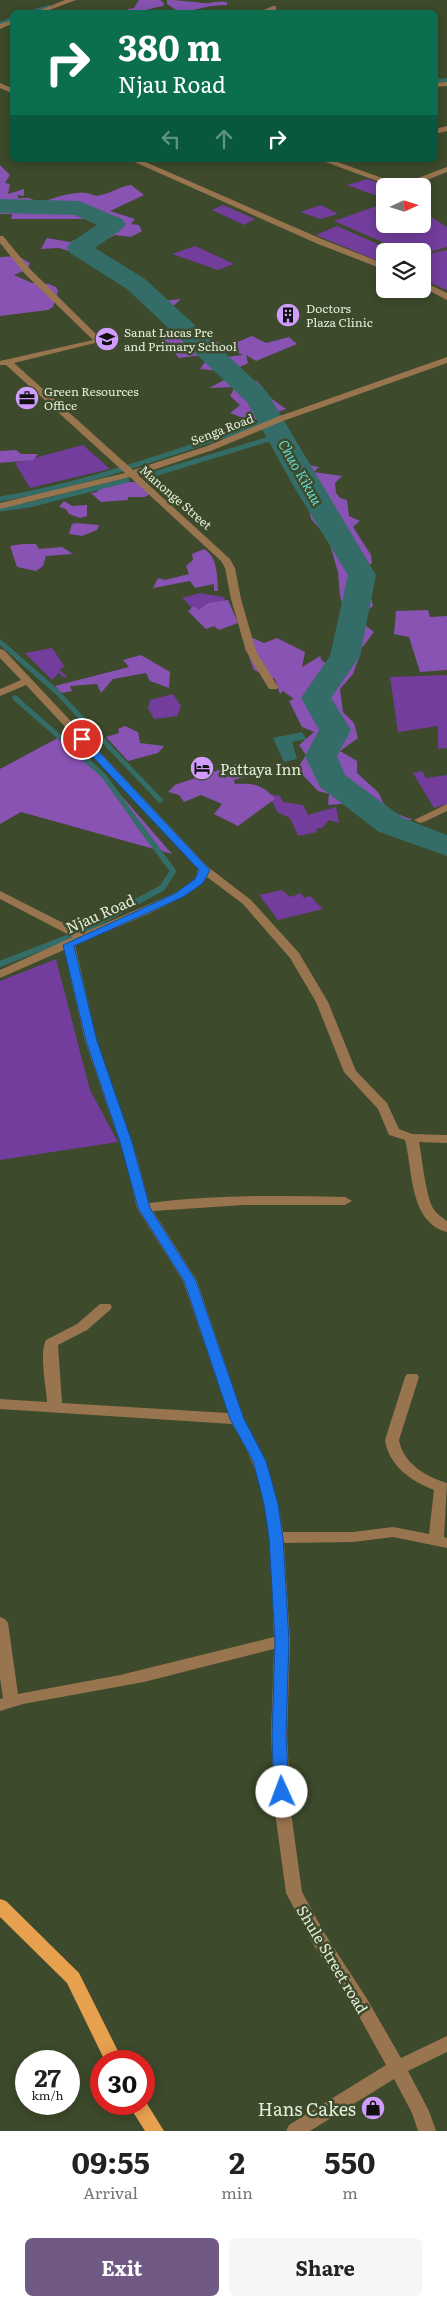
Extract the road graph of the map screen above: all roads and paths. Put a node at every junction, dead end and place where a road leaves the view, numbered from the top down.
1 (72, 0) edge
2 (274, 8) dead end
3 (44, 10) edge
4 (268, 10) edge
5 (139, 162) edge
6 (330, 162) edge
7 (447, 169) edge
8 (0, 238) edge
9 (376, 262) edge
10 (431, 288) edge
11 (447, 297) edge
12 (447, 360) edge
13 (4, 363) edge
14 (131, 474) junction
15 (0, 506) edge
16 (0, 652) edge
17 (27, 681) junction
18 (273, 687) dead end
19 (0, 693) edge
20 (447, 807) edge
21 (420, 820) dead end
22 (204, 870) junction
23 (0, 894) edge
24 (84, 938) junction
25 (69, 945) junction
26 (0, 974) edge
27 (411, 1138) junction
28 (447, 1139) edge
29 (345, 1201) dead end
30 (144, 1208) junction
31 (447, 1228) edge
32 (105, 1307) dead end
33 (412, 1377) dead end
34 (0, 1404) edge
35 (54, 1407) junction
36 (237, 1419) junction
37 (445, 1488) edge
38 (276, 1538) junction
39 (441, 1541) edge
40 (0, 1623) edge
41 (282, 1641) junction
42 (6, 1703) edge
43 (0, 1906) edge
44 (447, 2044) edge
45 (109, 2050) edge
46 (398, 2068) junction
47 (144, 2115) edge
48 (155, 2131) edge
49 (294, 2131) edge
50 (426, 2131) edge

1 - 3 street
2 - 4 street
5 - 9 street
6 - 7 street
8 - 13 street
10 - 11 street
12 - 14 street, Senga Road
13 - 14 street, Manonge Street
14 - 15 street, Senga Road
14 - 18 street, Manonge Street
16 - 17 street
17 - 19 street
17 - 22 street
20 - 21 street
22 - 24 street, Njau Road
22 - 27 street
23 - 24 street
24 - 25 street, Njau Road
25 - 26 street, Njau Road
25 - 30 street, Shule Street road
27 - 28 street
27 - 31 street
29 - 30 street
30 - 36 street, Shule Street road
32 - 35 street
33 - 37 street
34 - 35 street
35 - 36 street
36 - 38 street, Shule Street road
37 - 39 street
38 - 39 street
38 - 41 street, Shule Street road
40 - 42 street
41 - 42 street
41 - 46 street, Shule Street road
43 - 45 main road
44 - 46 street
46 - 49 street
46 - 50 street, Shule Street road
47 - 48 main road

